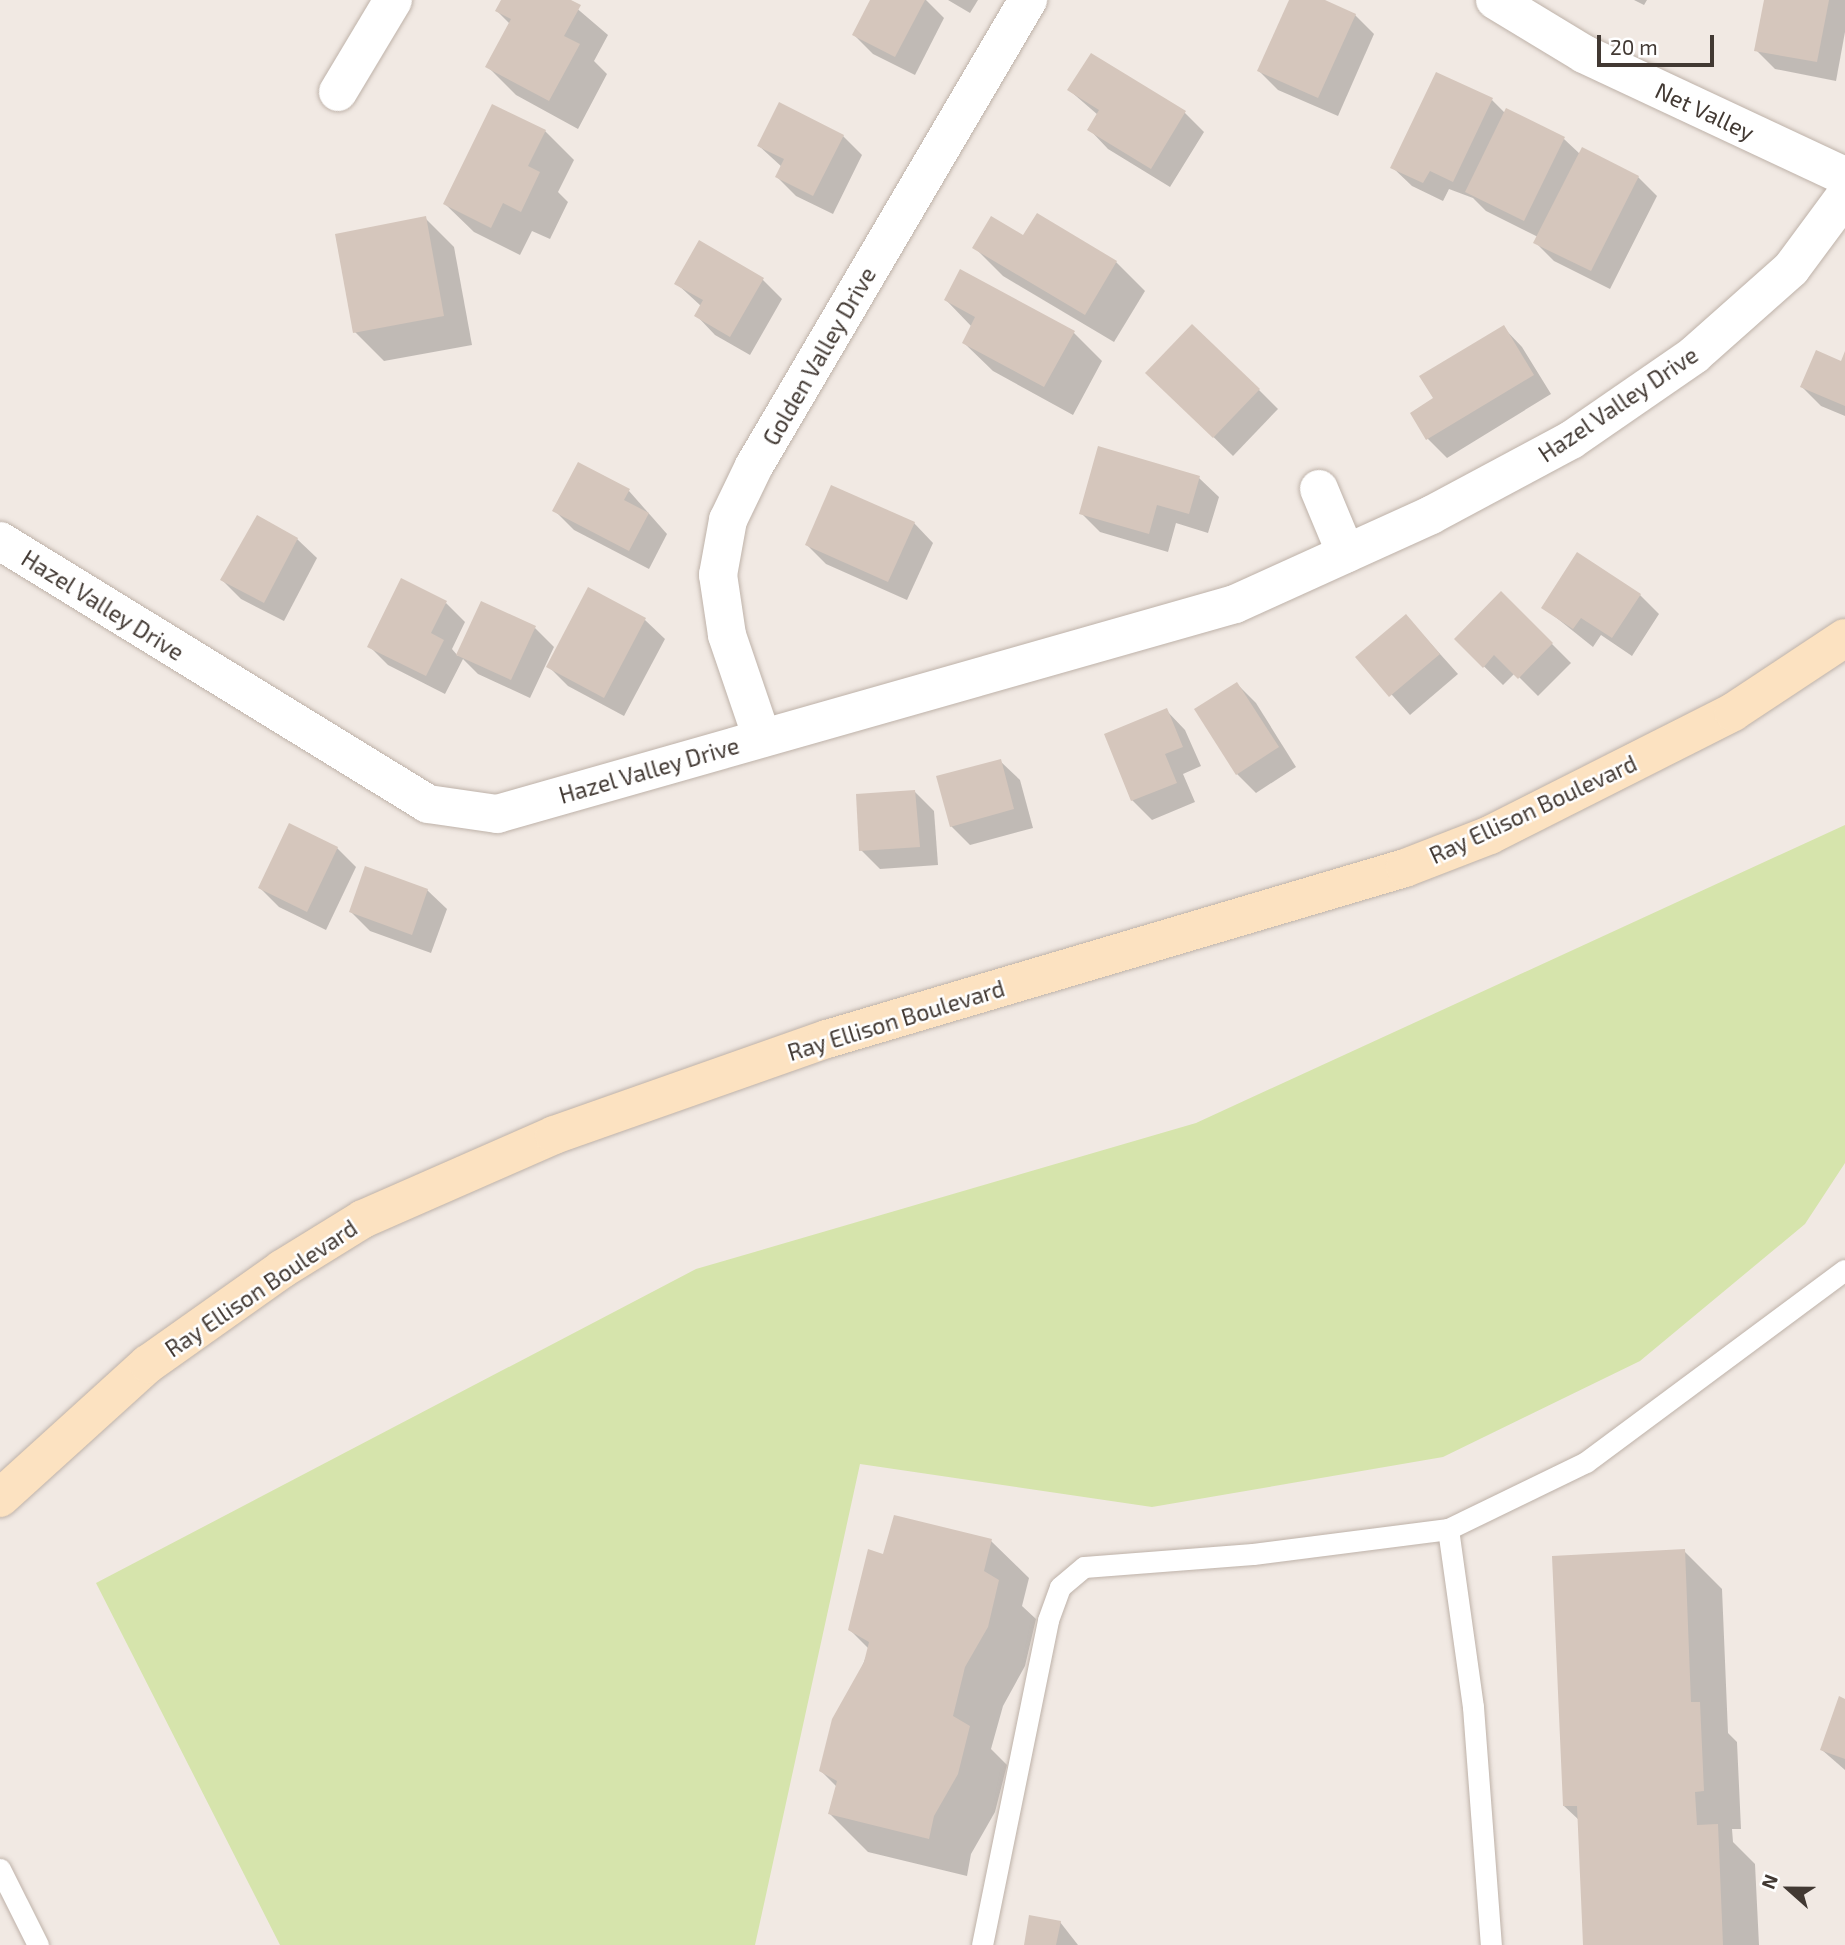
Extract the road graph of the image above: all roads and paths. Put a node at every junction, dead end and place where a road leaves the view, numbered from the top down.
1 (393, 0) edge
2 (1028, 0) edge
3 (1495, 0) edge
4 (338, 92) dead end
5 (1845, 176) edge
6 (1845, 196) edge
7 (1319, 489) dead end
8 (0, 541) edge
9 (1346, 554) junction
10 (1845, 638) edge
11 (762, 738) junction
12 (1845, 1270) edge
13 (0, 1498) edge
14 (1448, 1529) junction
15 (0, 1868) edge
16 (38, 1945) edge
17 (982, 1945) edge
18 (1491, 1945) edge

1 - 4 street
2 - 11 street, Golden Valley Drive
3 - 5 street, Net Valley
6 - 9 street, Hazel Valley Drive
7 - 9 street
8 - 11 street, Hazel Valley Drive
9 - 11 street, Hazel Valley Drive
10 - 13 main road, Ray Ellison Boulevard
12 - 14 lane
14 - 17 lane
14 - 18 lane
15 - 16 lane

